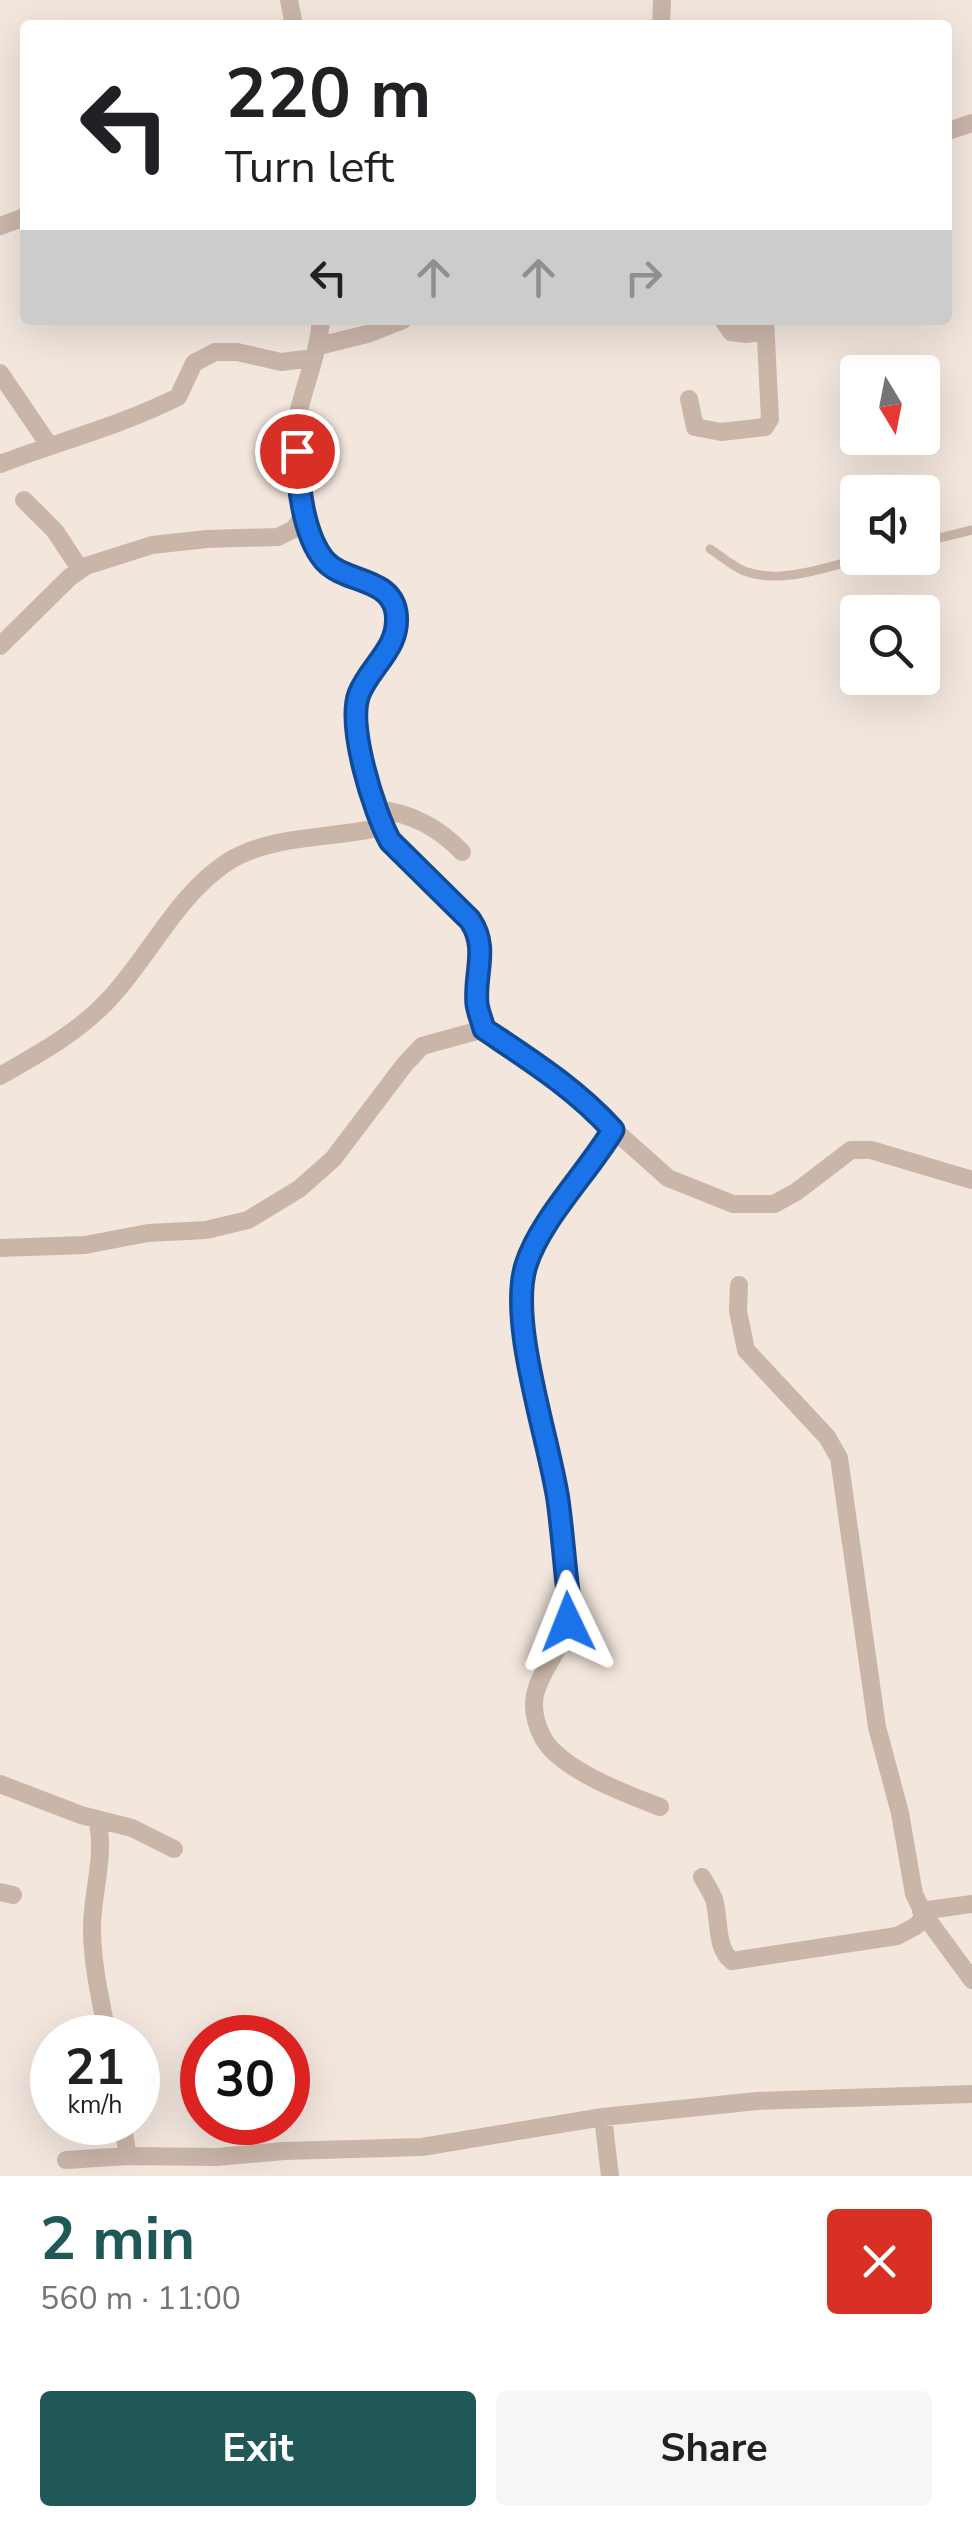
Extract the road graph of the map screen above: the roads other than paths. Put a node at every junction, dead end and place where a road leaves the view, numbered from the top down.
1 (320, 325) edge
2 (390, 325) edge
3 (726, 325) edge
4 (766, 326) edge
5 (317, 352) junction
6 (0, 373) edge
7 (688, 399) dead end
8 (49, 445) junction
9 (0, 464) edge
10 (24, 500) dead end
11 (304, 514) junction
12 (972, 530) edge
13 (940, 538) edge
14 (710, 548) dead end
15 (840, 564) edge
16 (80, 570) junction
17 (0, 646) edge
18 (380, 818) junction
19 (462, 852) dead end
20 (484, 1029) junction
21 (0, 1076) edge
22 (613, 1130) junction
23 (972, 1180) edge
24 (0, 1248) edge
25 (739, 1285) dead end
26 (0, 1784) edge
27 (660, 1807) dead end
28 (98, 1819) junction
29 (174, 1849) dead end
30 (702, 1877) dead end
31 (972, 1904) edge
32 (923, 1914) junction
33 (972, 1980) edge
34 (104, 2015) edge
35 (972, 2094) edge
36 (603, 2117) junction
37 (126, 2145) edge
38 (128, 2156) junction
39 (66, 2160) dead end
40 (610, 2176) edge

1 - 5 street
2 - 5 street
3 - 4 street
4 - 7 street
5 - 8 street
5 - 11 street
6 - 8 street
8 - 9 street
10 - 16 street
11 - 16 street
11 - 18 street
12 - 13 lane
14 - 15 lane
16 - 17 street
18 - 19 street
18 - 20 street
18 - 21 street
20 - 22 street
20 - 24 street
22 - 23 street
22 - 27 street
25 - 32 street
26 - 28 street
28 - 29 street
28 - 34 street
30 - 32 street
31 - 32 street
32 - 33 street
35 - 36 street
36 - 38 street
36 - 40 street
37 - 38 street
38 - 39 street

